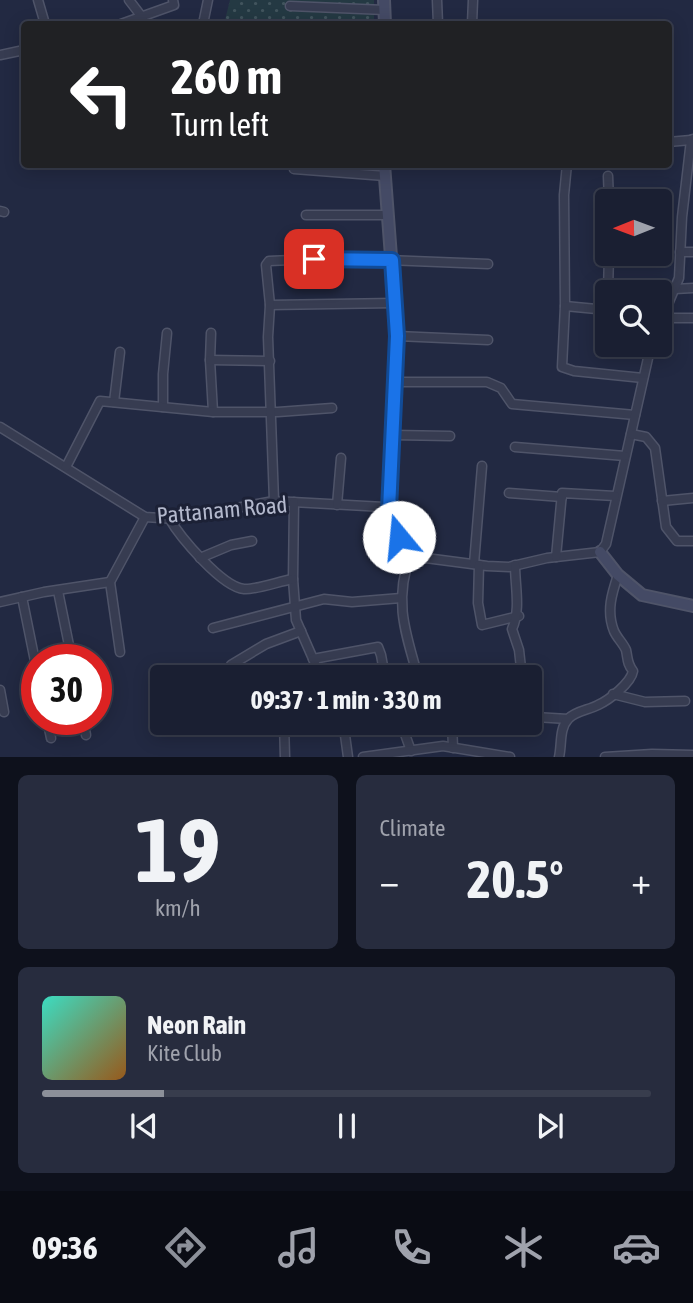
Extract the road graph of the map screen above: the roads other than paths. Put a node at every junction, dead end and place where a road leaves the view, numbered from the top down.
1 (38, 0) edge
2 (129, 0) edge
3 (173, 0) edge
4 (208, 0) edge
5 (437, 0) edge
6 (473, 0) edge
7 (384, 5) edge
8 (290, 6) dead end
9 (142, 17) junction
10 (45, 21) edge
11 (130, 21) edge
12 (204, 21) edge
13 (438, 21) edge
14 (472, 21) edge
15 (21, 51) edge
16 (0, 55) edge
17 (692, 139) edge
18 (672, 142) edge
19 (567, 168) edge
20 (294, 169) dead end
21 (384, 170) edge
22 (608, 176) dead end
23 (609, 189) edge
24 (306, 215) dead end
25 (388, 215) junction
26 (680, 252) junction
27 (693, 252) edge
28 (392, 260) junction
29 (488, 264) dead end
30 (693, 288) edge
31 (675, 289) junction
32 (672, 296) edge
33 (395, 303) junction
34 (270, 305) junction
35 (565, 306) junction
36 (595, 309) edge
37 (693, 318) edge
38 (672, 319) edge
39 (211, 332) dead end
40 (167, 333) dead end
41 (397, 336) junction
42 (488, 340) dead end
43 (120, 352) dead end
44 (647, 357) edge
45 (210, 360) junction
46 (270, 361) junction
47 (643, 378) junction
48 (395, 382) junction
49 (114, 402) junction
50 (163, 407) junction
51 (331, 408) dead end
52 (213, 412) junction
53 (271, 412) junction
54 (635, 415) junction
55 (0, 427) edge
56 (631, 434) junction
57 (393, 435) junction
58 (450, 436) dead end
59 (515, 447) dead end
60 (625, 457) junction
61 (341, 458) dead end
62 (482, 466) dead end
63 (66, 467) junction
64 (509, 493) dead end
65 (562, 496) junction
66 (615, 496) junction
67 (693, 498) edge
68 (274, 501) junction
69 (662, 501) junction
70 (294, 502) junction
71 (337, 505) junction
72 (389, 510) junction
73 (145, 517) junction
74 (169, 518) junction
75 (252, 541) dead end
76 (693, 541) edge
77 (600, 552) junction
78 (411, 553) junction
79 (556, 557) junction
80 (200, 558) junction
81 (476, 565) junction
82 (515, 565) junction
83 (618, 575) junction
84 (293, 579) junction
85 (110, 582) junction
86 (58, 591) junction
87 (22, 597) junction
88 (401, 598) junction
89 (0, 602) edge
90 (295, 605) junction
91 (693, 606) edge
92 (519, 616) junction
93 (213, 628) dead end
94 (301, 631) junction
95 (32, 644) edge
96 (69, 644) edge
97 (120, 652) dead end
98 (313, 659) junction
99 (231, 665) dead end
100 (316, 665) edge
101 (383, 665) edge
102 (415, 665) edge
103 (521, 665) edge
104 (0, 690) edge
105 (613, 694) junction
106 (685, 701) dead end
107 (4, 712) dead end
108 (542, 717) edge
109 (568, 719) junction
110 (50, 735) edge
111 (284, 735) edge
112 (345, 735) edge
113 (405, 735) edge
114 (452, 735) edge
115 (51, 738) dead end
116 (453, 748) junction
117 (411, 751) junction
118 (693, 755) edge
119 (285, 757) edge
120 (348, 757) edge
121 (363, 757) edge
122 (510, 757) edge
123 (559, 757) edge
124 (605, 757) edge

1 - 10 street
2 - 9 street
3 - 9 street
4 - 12 street
5 - 13 street
6 - 14 street
7 - 8 street
9 - 11 street
15 - 16 street
17 - 18 street
17 - 26 street
19 - 35 street
20 - 21 street
21 - 25 street
22 - 23 street
24 - 25 street
25 - 28 street
26 - 27 street
26 - 31 street
28 - 29 street
28 - 33 street
28 - 34 street
30 - 31 street
31 - 32 street
33 - 34 street
33 - 41 street
34 - 46 street
35 - 36 street
35 - 47 street
37 - 38 street
39 - 45 street
40 - 50 street
41 - 42 street
41 - 48 street
43 - 49 street
44 - 47 street
45 - 46 street
45 - 52 street
46 - 53 street
47 - 54 street
48 - 54 street
48 - 57 street
49 - 50 street
49 - 63 street
50 - 52 street
51 - 53 street
52 - 53 street
53 - 68 street
54 - 56 street
55 - 63 street, Pattanam Road
56 - 60 street
56 - 69 street
57 - 58 street
57 - 72 street
59 - 60 street
60 - 66 street
61 - 71 street
62 - 81 street
63 - 73 street, Pattanam Road
64 - 65 street
65 - 66 street
65 - 79 street
66 - 77 street
67 - 69 street
68 - 70 street, Pattanam Road
68 - 74 street, Pattanam Road
69 - 76 street
70 - 71 street, Pattanam Road
70 - 84 street
71 - 72 street, Pattanam Road
72 - 78 street
73 - 74 street, Pattanam Road
73 - 85 street
74 - 80 street
75 - 80 street
77 - 79 street
77 - 83 street
78 - 81 street
78 - 88 street
79 - 82 street
80 - 84 street
81 - 82 street
81 - 92 street
82 - 92 street
83 - 91 street
83 - 105 street
84 - 90 street
85 - 86 street
85 - 97 street
86 - 87 street
86 - 96 street
87 - 89 street
87 - 95 street
88 - 90 street
88 - 102 street
90 - 93 street
90 - 94 street
92 - 103 street
94 - 98 street
94 - 99 street
98 - 100 street
98 - 101 street
104 - 107 street
105 - 106 street
105 - 109 street
108 - 109 street
109 - 123 street
110 - 115 street
111 - 119 street
112 - 120 street
113 - 117 street
114 - 116 street
116 - 117 street
116 - 122 street
117 - 121 street
118 - 124 street

